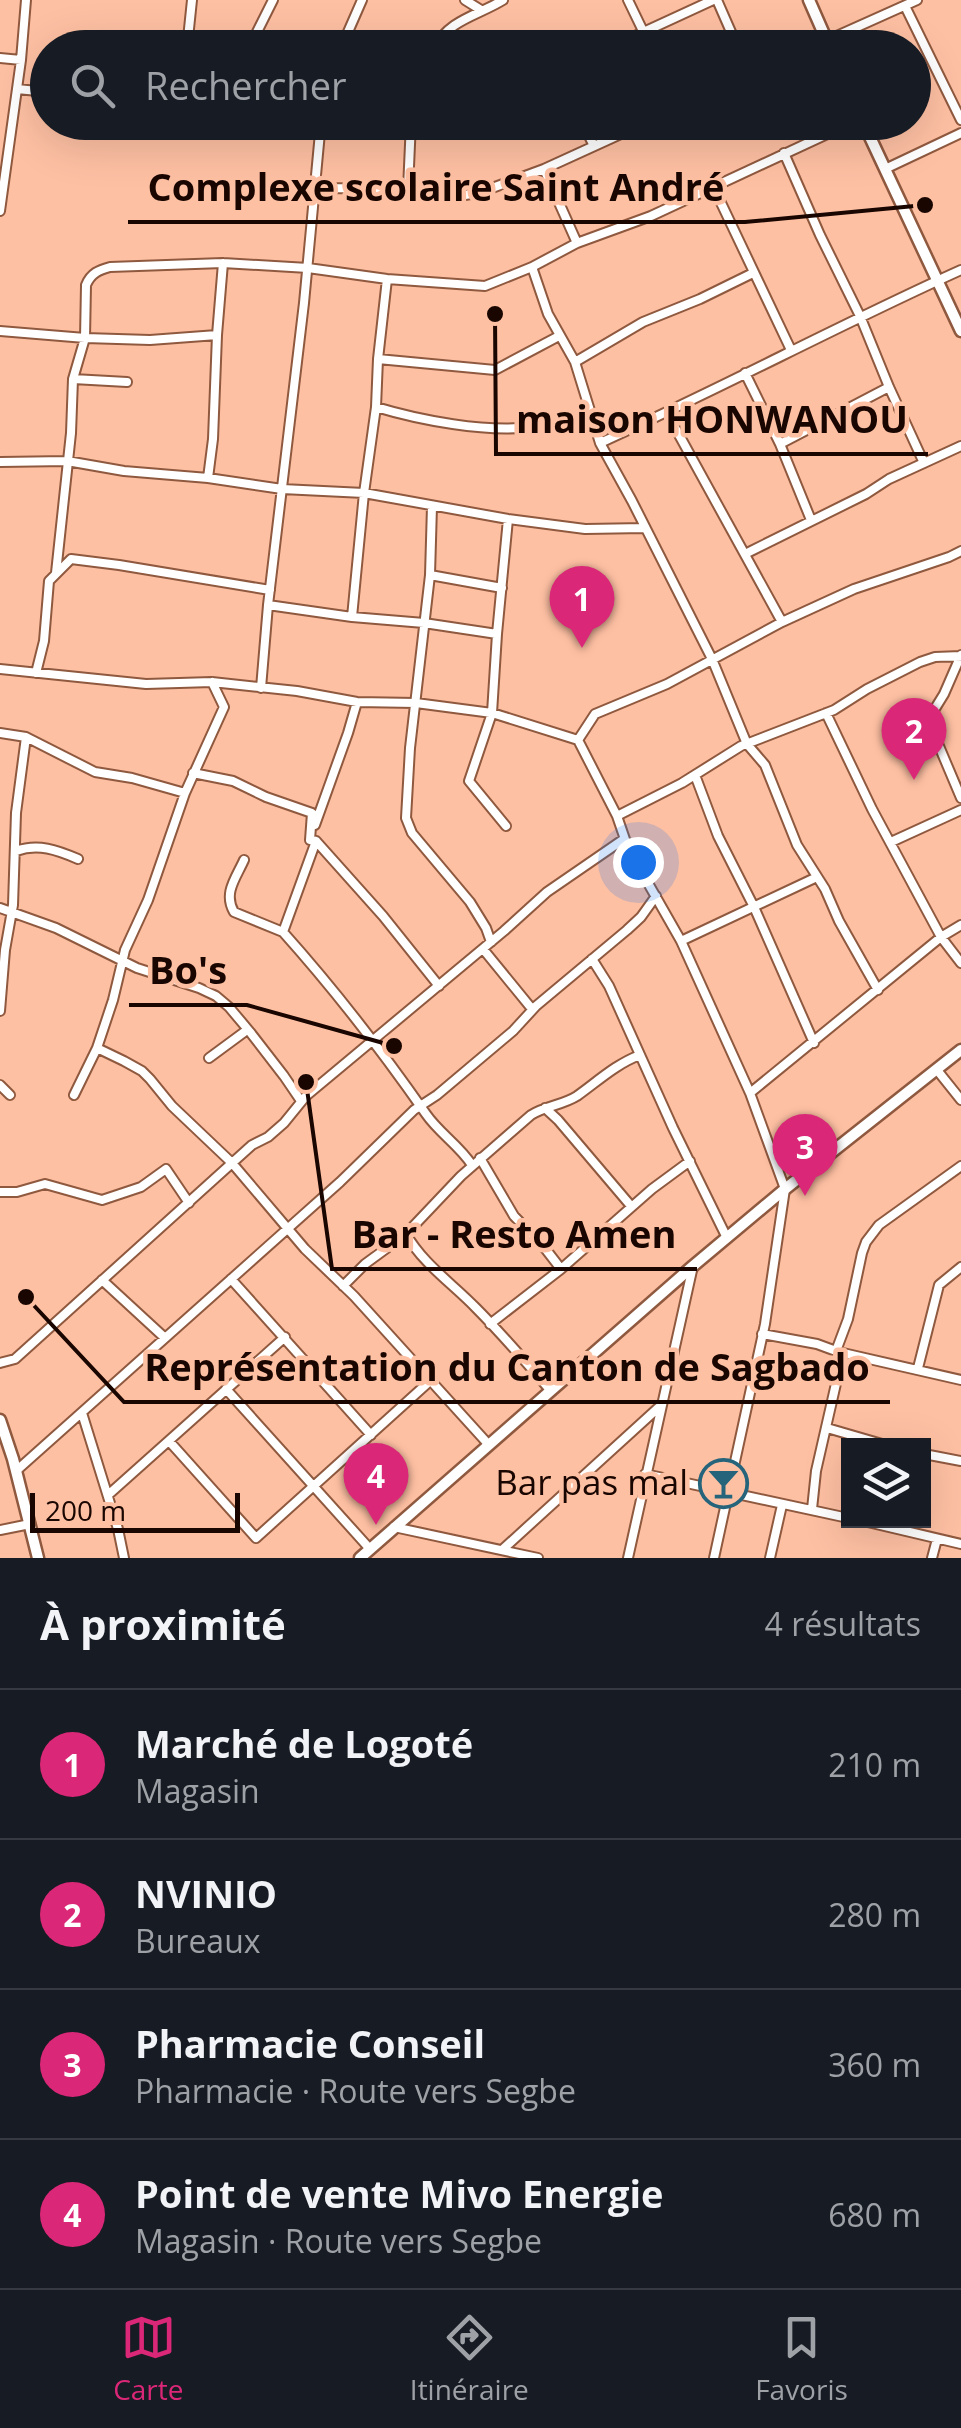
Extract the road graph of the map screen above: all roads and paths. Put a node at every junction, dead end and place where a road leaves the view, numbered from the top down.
1 (26, 0) edge
2 (192, 0) edge
3 (273, 0) edge
4 (362, 0) edge
5 (465, 0) edge
6 (503, 0) edge
7 (628, 0) edge
8 (715, 0) edge
9 (809, 0) edge
10 (917, 0) edge
11 (905, 6) junction
12 (481, 10) junction
13 (189, 30) edge
14 (258, 30) edge
15 (348, 30) edge
16 (447, 30) edge
17 (643, 30) edge
18 (645, 30) edge
19 (729, 30) edge
20 (822, 30) edge
21 (856, 30) edge
22 (917, 30) edge
23 (0, 58) edge
24 (931, 59) edge
25 (21, 60) junction
26 (17, 89) junction
27 (30, 90) edge
28 (961, 120) edge
29 (961, 133) edge
30 (320, 140) edge
31 (409, 140) edge
32 (591, 140) edge
33 (607, 140) edge
34 (813, 140) edge
35 (870, 140) edge
36 (594, 146) junction
37 (784, 153) junction
38 (544, 169) junction
39 (884, 170) junction
40 (246, 185) dead end
41 (713, 186) junction
42 (316, 188) junction
43 (408, 188) junction
44 (0, 211) edge
45 (577, 244) junction
46 (223, 262) junction
47 (532, 267) junction
48 (308, 268) junction
49 (961, 270) edge
50 (753, 273) junction
51 (387, 279) junction
52 (938, 280) junction
53 (860, 316) junction
54 (0, 331) edge
55 (961, 331) edge
56 (217, 335) junction
57 (559, 336) junction
58 (84, 338) junction
59 (791, 350) junction
60 (378, 359) junction
61 (575, 362) junction
62 (745, 373) junction
63 (74, 379) junction
64 (127, 382) dead end
65 (889, 387) junction
66 (376, 407) junction
67 (667, 413) junction
68 (592, 421) junction
69 (600, 443) junction
70 (780, 444) junction
71 (961, 446) edge
72 (67, 461) junction
73 (0, 462) edge
74 (924, 463) junction
75 (208, 478) junction
76 (282, 489) junction
77 (364, 493) junction
78 (432, 506) junction
79 (508, 519) junction
80 (810, 520) junction
81 (645, 528) junction
82 (961, 551) edge
83 (745, 554) junction
84 (56, 573) junction
85 (430, 575) junction
86 (502, 588) junction
87 (270, 590) junction
88 (268, 605) junction
89 (352, 617) junction
90 (782, 622) junction
91 (424, 623) junction
92 (497, 634) junction
93 (961, 655) edge
94 (712, 659) junction
95 (0, 668) edge
96 (36, 673) junction
97 (212, 682) junction
98 (261, 688) junction
99 (356, 702) junction
100 (416, 703) junction
101 (492, 712) junction
102 (826, 713) junction
103 (0, 733) edge
104 (26, 737) junction
105 (578, 740) junction
106 (748, 744) junction
107 (193, 773) junction
108 (695, 776) junction
109 (185, 792) junction
110 (961, 798) edge
111 (961, 810) edge
112 (617, 816) junction
113 (506, 826) dead end
114 (624, 838) junction
115 (313, 840) junction
116 (891, 842) junction
117 (16, 851) junction
118 (78, 859) dead end
119 (244, 860) dead end
120 (818, 877) junction
121 (656, 896) junction
122 (0, 908) edge
123 (754, 908) junction
124 (12, 912) junction
125 (961, 925) edge
126 (283, 932) junction
127 (941, 937) junction
128 (681, 940) junction
129 (492, 942) junction
130 (483, 949) junction
131 (592, 959) junction
132 (122, 961) junction
133 (961, 963) edge
134 (438, 986) junction
135 (878, 990) junction
136 (532, 1009) junction
137 (0, 1011) edge
138 (247, 1030) junction
139 (372, 1042) junction
140 (814, 1043) junction
141 (97, 1048) junction
142 (961, 1050) edge
143 (640, 1055) junction
144 (208, 1058) dead end
145 (937, 1070) junction
146 (0, 1085) edge
147 (750, 1093) junction
148 (74, 1094) dead end
149 (10, 1095) dead end
150 (961, 1100) edge
151 (300, 1101) junction
152 (420, 1105) junction
153 (545, 1108) junction
154 (476, 1161) junction
155 (690, 1161) junction
156 (232, 1163) junction
157 (961, 1166) edge
158 (786, 1189) junction
159 (0, 1192) edge
160 (189, 1203) junction
161 (632, 1206) junction
162 (288, 1227) junction
163 (406, 1234) junction
164 (727, 1238) junction
165 (693, 1266) junction
166 (961, 1267) edge
167 (561, 1269) junction
168 (231, 1279) junction
169 (102, 1280) junction
170 (344, 1286) junction
171 (490, 1324) junction
172 (762, 1334) junction
173 (284, 1337) junction
174 (165, 1338) junction
175 (840, 1352) junction
176 (0, 1364) edge
177 (918, 1368) junction
178 (961, 1380) edge
179 (430, 1381) junction
180 (226, 1389) junction
181 (550, 1390) junction
182 (660, 1406) junction
183 (82, 1413) junction
184 (0, 1420) edge
185 (826, 1428) junction
186 (371, 1434) junction
187 (861, 1438) edge
188 (169, 1441) junction
189 (488, 1445) junction
190 (931, 1455) edge
191 (961, 1460) edge
192 (16, 1471) junction
193 (645, 1474) junction
194 (314, 1486) junction
195 (729, 1491) junction
196 (108, 1496) junction
197 (782, 1505) junction
198 (812, 1508) junction
199 (841, 1516) edge
200 (30, 1524) junction
201 (394, 1527) junction
202 (891, 1528) edge
203 (0, 1530) edge
204 (936, 1539) junction
205 (961, 1544) edge
206 (370, 1549) junction
207 (502, 1550) junction
208 (38, 1558) edge
209 (124, 1558) edge
210 (360, 1558) edge
211 (538, 1558) edge
212 (628, 1558) edge
213 (714, 1558) edge
214 (770, 1558) edge
215 (932, 1558) edge

1 - 25 street
2 - 13 street
3 - 14 street
4 - 15 street
5 - 12 street
6 - 12 street
7 - 17 street
8 - 18 street
8 - 19 street
9 - 20 main road
10 - 11 street
11 - 21 street
11 - 22 street
12 - 16 street
23 - 25 street
24 - 28 street
25 - 26 street
26 - 27 street
26 - 44 street
29 - 39 street
30 - 42 street
31 - 43 street
32 - 36 street
33 - 36 street
34 - 37 street
35 - 39 main road
36 - 38 street
37 - 41 street
37 - 53 street
38 - 43 street
38 - 45 street
39 - 52 main road
40 - 42 street
41 - 45 street
41 - 50 street
42 - 43 street
42 - 48 street
45 - 47 street
46 - 48 street
46 - 56 street
46 - 58 street
47 - 51 street
47 - 57 street
48 - 51 street
48 - 76 street
49 - 52 street
50 - 59 street
50 - 61 street
51 - 60 street
52 - 53 street
52 - 55 main road
53 - 59 street
53 - 65 street
54 - 58 street
56 - 58 street
56 - 75 street
57 - 60 street
57 - 61 street
58 - 63 street
59 - 62 street
60 - 66 street
61 - 68 street
62 - 67 street
62 - 70 street
63 - 64 street
63 - 72 street
65 - 70 street
65 - 74 street
66 - 68 street
66 - 77 street
67 - 69 street
67 - 83 street
68 - 69 street
69 - 81 street
70 - 80 street
71 - 74 street
72 - 73 street
72 - 75 street
72 - 84 street
74 - 80 street
75 - 76 street
76 - 77 street
76 - 87 street
77 - 78 street
77 - 89 street
78 - 79 street
78 - 85 street
79 - 81 street
79 - 86 street
80 - 83 street
81 - 94 street
82 - 90 street
83 - 90 street
84 - 87 street
84 - 96 street
85 - 86 street
85 - 91 street
86 - 92 street
87 - 88 street
88 - 89 street
88 - 98 street
89 - 91 street
90 - 94 street
91 - 92 street
91 - 100 street
92 - 101 street
93 - 102 street
93 - 110 street
94 - 105 street
94 - 106 street
95 - 96 street
96 - 97 street
97 - 98 street
97 - 107 street
98 - 99 street
99 - 100 street
99 - 115 street
100 - 101 street
100 - 129 street
101 - 105 street
101 - 113 street
102 - 106 street
102 - 116 street
103 - 104 street
104 - 109 street
104 - 117 street
105 - 112 street
106 - 108 street
106 - 120 street
107 - 109 street
107 - 115 street
108 - 112 street
108 - 123 street
109 - 132 street
111 - 116 street
112 - 114 street
114 - 121 street
114 - 129 street
115 - 126 street
115 - 134 street
116 - 127 street
117 - 118 street
117 - 124 street
119 - 126 street
120 - 123 street
120 - 135 street
121 - 128 street
121 - 131 street
122 - 124 street
123 - 128 street
123 - 140 street
124 - 132 street
124 - 137 street
125 - 127 street
126 - 139 street
127 - 133 street
127 - 135 street
128 - 147 street
129 - 130 street
130 - 134 street
130 - 136 street
131 - 136 street
131 - 143 street
132 - 138 street
132 - 141 street
134 - 139 street
135 - 140 street
136 - 152 street
138 - 144 street
138 - 151 street
139 - 151 street
139 - 152 street
140 - 147 street
141 - 148 street
141 - 156 street
142 - 145 main road
143 - 153 street
143 - 155 street
145 - 150 street
145 - 158 main road
146 - 149 street
147 - 158 street
151 - 156 street
152 - 154 street
152 - 162 street
153 - 154 street
153 - 161 street
154 - 163 street
154 - 167 street
155 - 161 street
155 - 164 street
156 - 160 street
156 - 162 street
157 - 175 street
158 - 164 main road
158 - 172 street
159 - 160 street
160 - 169 street
161 - 167 street
162 - 168 street
162 - 170 street
163 - 170 street
163 - 171 street
164 - 165 main road
165 - 181 main road
165 - 182 street
166 - 177 street
167 - 171 street
168 - 173 street
168 - 174 street
169 - 174 street
169 - 176 street
170 - 179 street
171 - 181 street
172 - 175 street
172 - 195 street
173 - 180 street
173 - 186 street
174 - 183 street
175 - 177 street
175 - 185 street
177 - 178 street
179 - 186 street
179 - 189 street
180 - 188 street
180 - 194 street
181 - 189 main road
182 - 193 street
182 - 207 street
183 - 192 street
183 - 196 street
184 - 192 main road
185 - 187 street
185 - 198 street
186 - 194 street
188 - 194 street
188 - 196 street
189 - 201 main road
190 - 191 street
192 - 200 main road
193 - 195 street
193 - 212 street
194 - 206 street
195 - 197 street
195 - 213 street
196 - 209 street
197 - 198 street
197 - 214 street
198 - 199 street
200 - 203 street
200 - 208 main road
201 - 206 main road
201 - 207 street
202 - 204 street
204 - 205 street
204 - 215 street
206 - 210 main road
207 - 211 street

